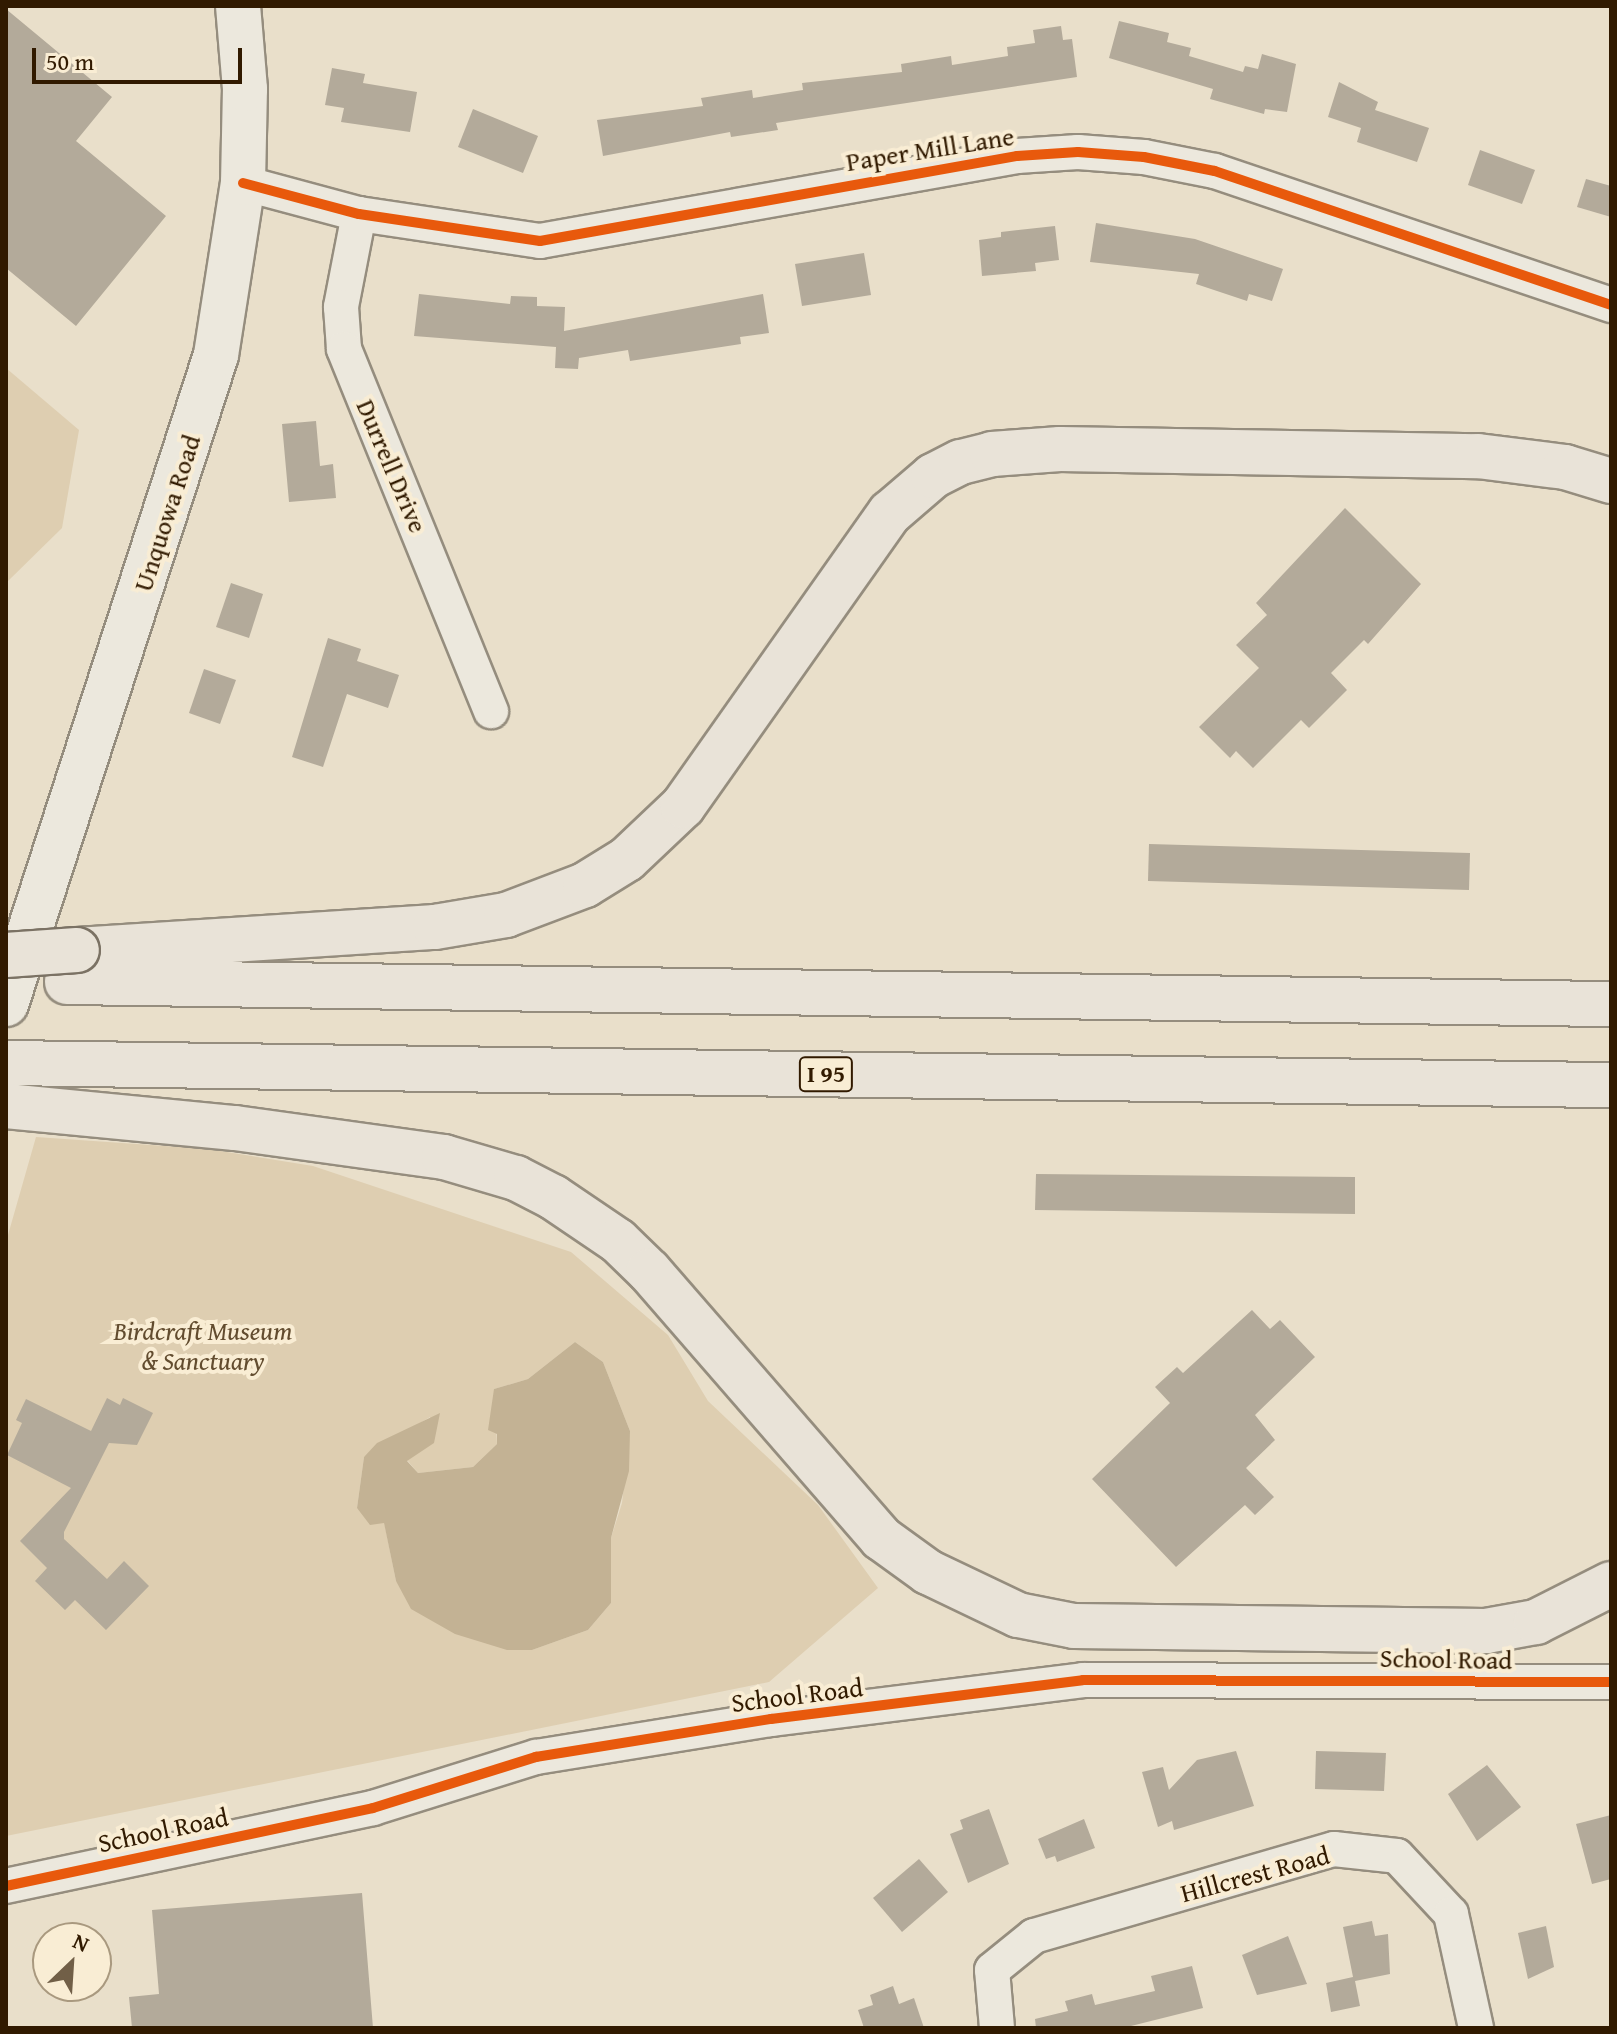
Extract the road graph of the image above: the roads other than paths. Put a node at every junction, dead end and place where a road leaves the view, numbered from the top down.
1 (238, 6) edge
2 (243, 183) junction
3 (359, 214) junction
4 (1611, 305) edge
5 (1611, 481) edge
6 (491, 711) dead end
7 (6, 955) edge
8 (72, 966) junction
9 (6, 980) edge
10 (6, 1004) edge
11 (1611, 1004) edge
12 (24, 1063) edge
13 (1611, 1085) edge
14 (16, 1107) edge
15 (1611, 1584) edge
16 (1611, 1682) edge
17 (6, 1886) edge
18 (997, 2028) edge
19 (1476, 2028) edge

1 - 2 street, Unquowa Road
2 - 3 street, Paper Mill Lane
2 - 10 street, Unquowa Road
3 - 4 street, Paper Mill Lane
3 - 6 street, Durrell Drive
5 - 8 highway
7 - 8 highway, bridge
8 - 9 highway
8 - 11 highway
12 - 13 highway, I 95
14 - 15 highway
16 - 17 street, School Road
18 - 19 street, Hillcrest Road

